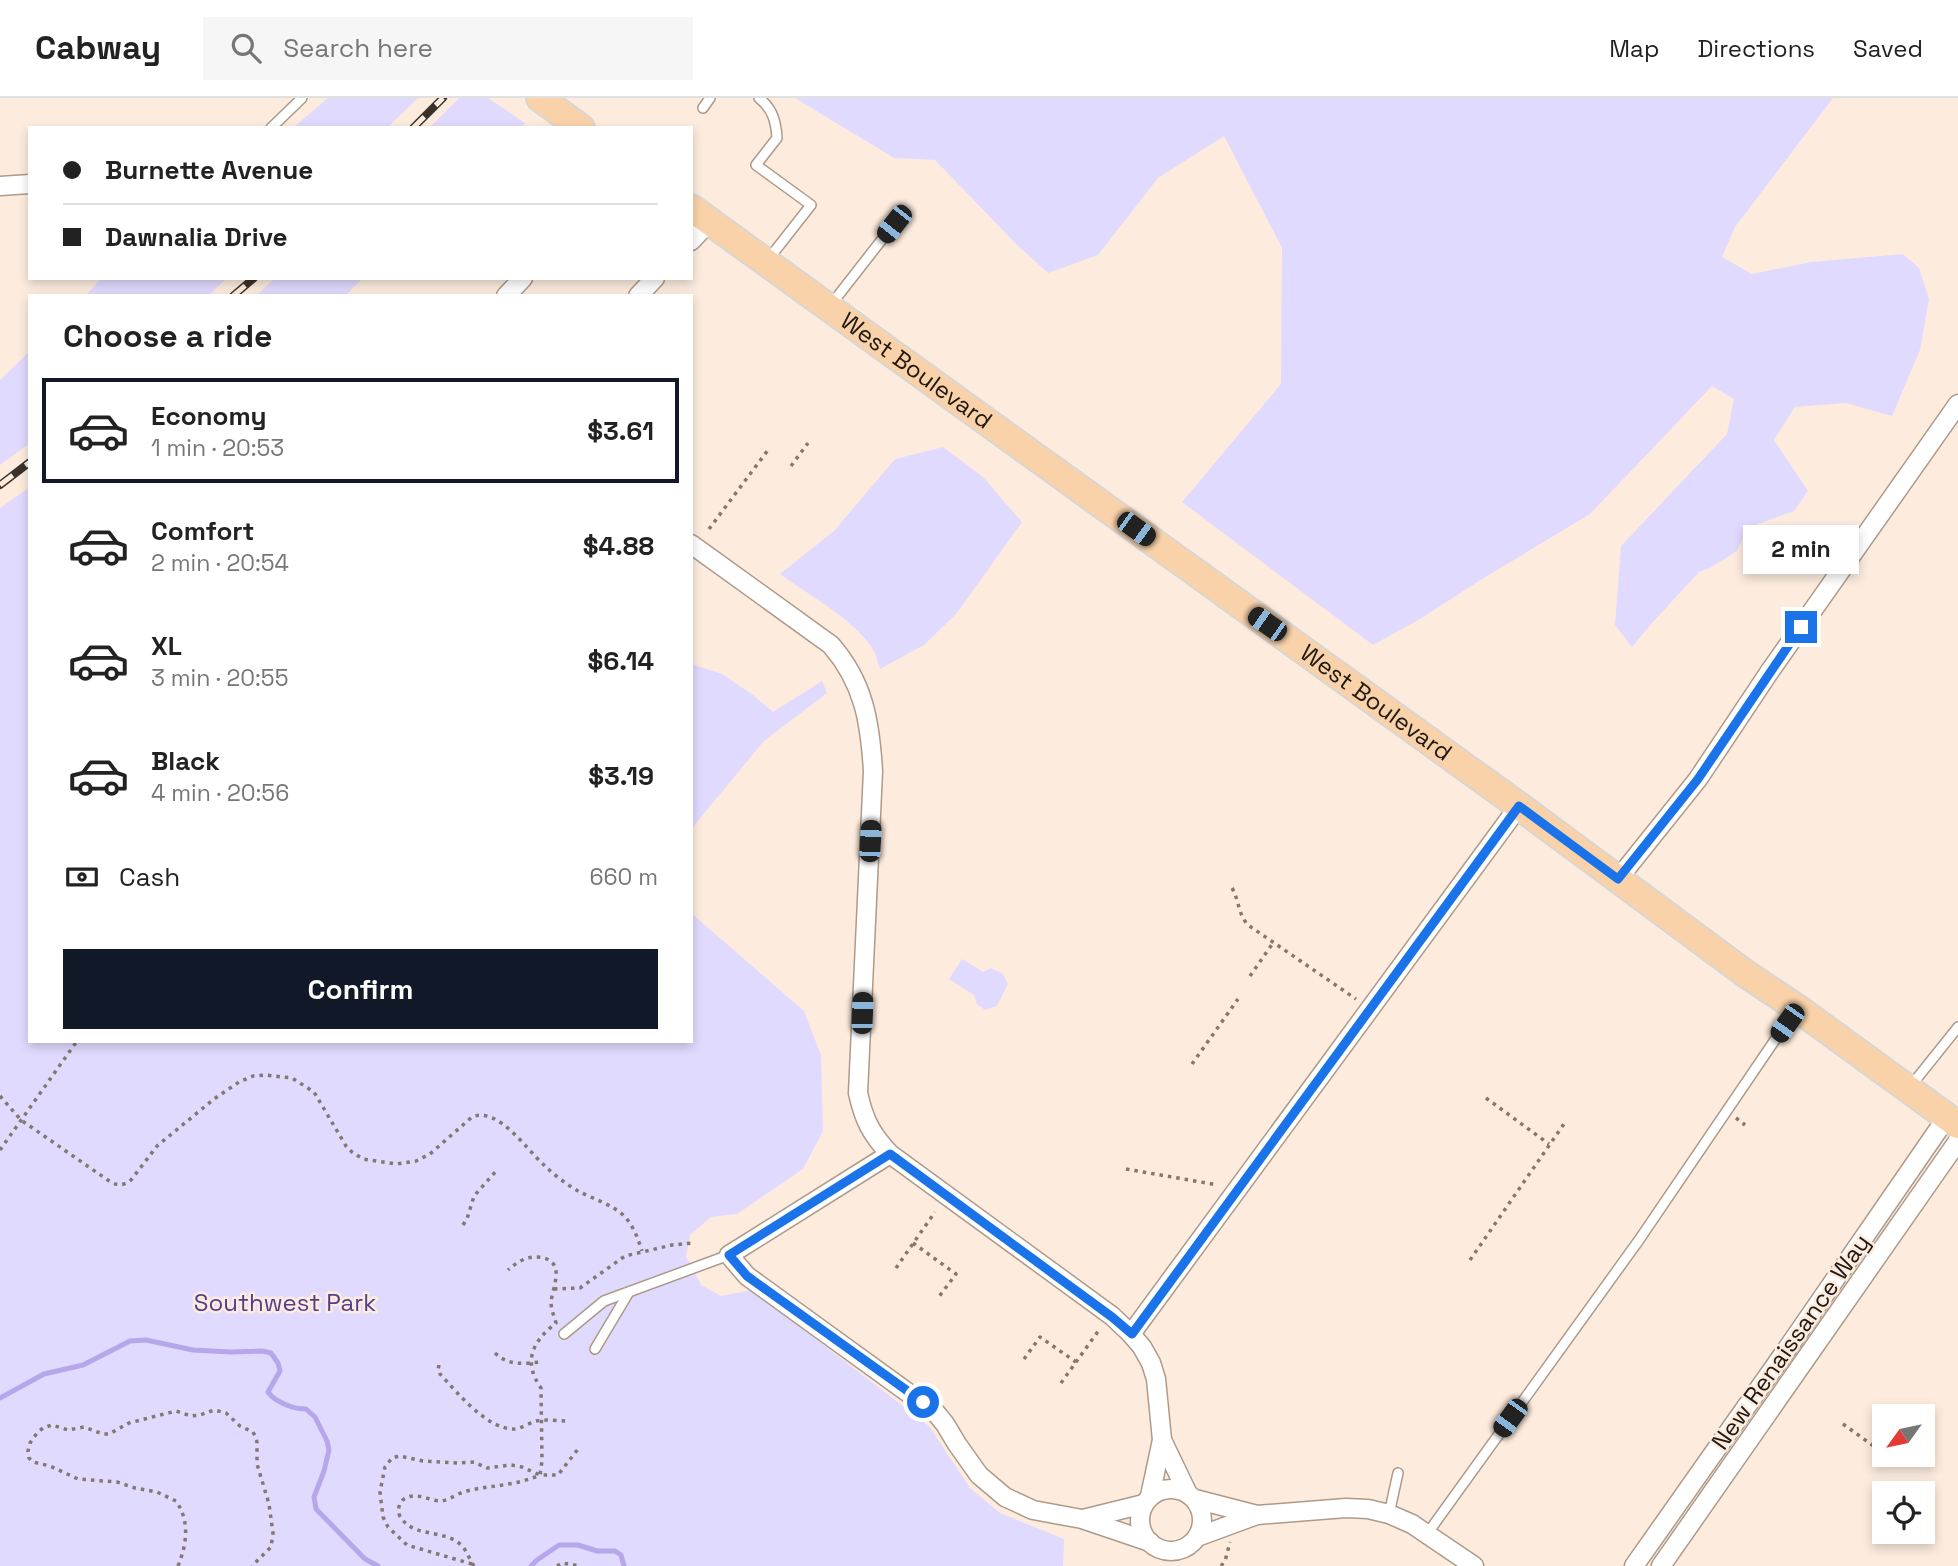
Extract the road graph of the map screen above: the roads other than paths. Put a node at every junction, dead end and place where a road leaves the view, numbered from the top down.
1 (302, 98) edge
2 (540, 98) edge
3 (710, 98) edge
4 (759, 98) edge
5 (703, 108) dead end
6 (273, 126) edge
7 (578, 126) edge
8 (28, 184) edge
9 (0, 186) edge
10 (700, 215) edge
11 (894, 224) dead end
12 (693, 235) edge
13 (766, 262) junction
14 (653, 280) edge
15 (640, 294) edge
16 (829, 308) junction
17 (1958, 404) edge
18 (693, 545) edge
19 (1519, 806) junction
20 (1618, 879) junction
21 (1797, 1008) junction
22 (1958, 1027) edge
23 (1908, 1088) junction
24 (1952, 1121) edge
25 (1958, 1141) edge
26 (890, 1154) junction
27 (729, 1255) junction
28 (629, 1292) junction
29 (565, 1334) dead end
30 (1132, 1334) junction
31 (595, 1349) dead end
32 (1162, 1440) junction
33 (1398, 1473) dead end
34 (1191, 1495) junction
35 (1147, 1500) junction
36 (1390, 1514) junction
37 (1257, 1515) junction
38 (1082, 1519) junction
39 (1427, 1534) junction
40 (1194, 1541) junction
41 (1154, 1545) junction
42 (1164, 1566) edge
43 (1185, 1566) edge
44 (1474, 1566) edge
45 (1634, 1566) edge
46 (1661, 1566) edge

1 - 6 lane
2 - 7 main road
3 - 5 lane
4 - 13 lane
8 - 9 street
10 - 12 street
10 - 13 main road, West Boulevard
11 - 16 lane
13 - 16 main road, West Boulevard
14 - 15 street
16 - 19 main road, West Boulevard
17 - 20 street
18 - 26 street
19 - 20 main road, West Boulevard
19 - 30 street
20 - 21 main road, West Boulevard
21 - 23 main road, West Boulevard
21 - 39 lane
22 - 23 lane
23 - 24 main road, West Boulevard
24 - 45 street, New Renaissance Way
25 - 46 street, New Renaissance Way
26 - 27 street
26 - 30 street
27 - 28 lane
27 - 38 street
28 - 29 lane
28 - 31 lane
30 - 32 street
32 - 34 street
32 - 35 street
33 - 36 lane
34 - 35 street
34 - 37 street
34 - 40 street
35 - 38 street
35 - 41 street
36 - 37 street
36 - 39 street
37 - 40 street
38 - 41 street
39 - 44 street
40 - 41 street
40 - 43 street
41 - 42 street

